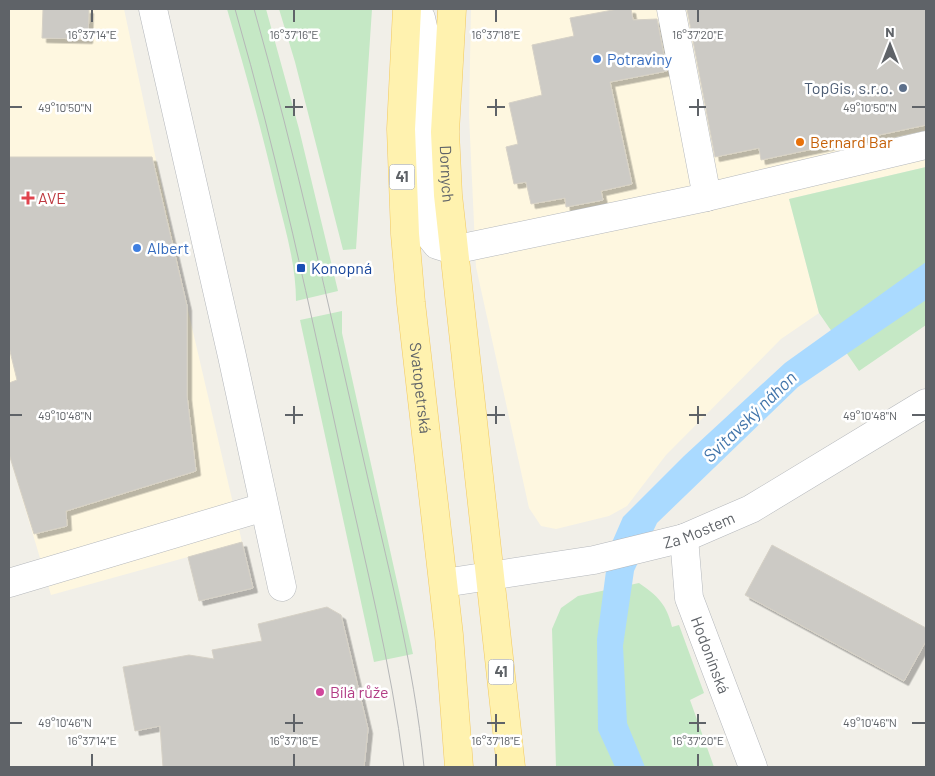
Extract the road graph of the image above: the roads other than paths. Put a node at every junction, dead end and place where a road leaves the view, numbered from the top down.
1 (153, 9) edge
2 (407, 9) edge
3 (416, 9) edge
4 (452, 9) edge
5 (671, 9) edge
6 (926, 145) edge
7 (707, 197) junction
8 (453, 250) junction
9 (926, 403) edge
10 (264, 507) junction
11 (677, 541) junction
12 (489, 576) junction
13 (9, 583) edge
14 (444, 583) junction
15 (282, 587) dead end
16 (459, 767) edge
17 (511, 767) edge
18 (753, 767) edge

1 - 10 street
2 - 14 main road, Svatopetrská / 41
3 - 8 street
4 - 8 main road, Dornych / 41
5 - 7 street
6 - 7 street
7 - 8 street
8 - 12 main road, Dornych / 41
9 - 11 street, Za Mostem
10 - 13 street
10 - 15 street
11 - 12 street, Za Mostem
11 - 18 street, Hodonínská
12 - 14 street, Za Mostem
12 - 17 main road, 41
14 - 16 main road, Svatopetrská / 41

